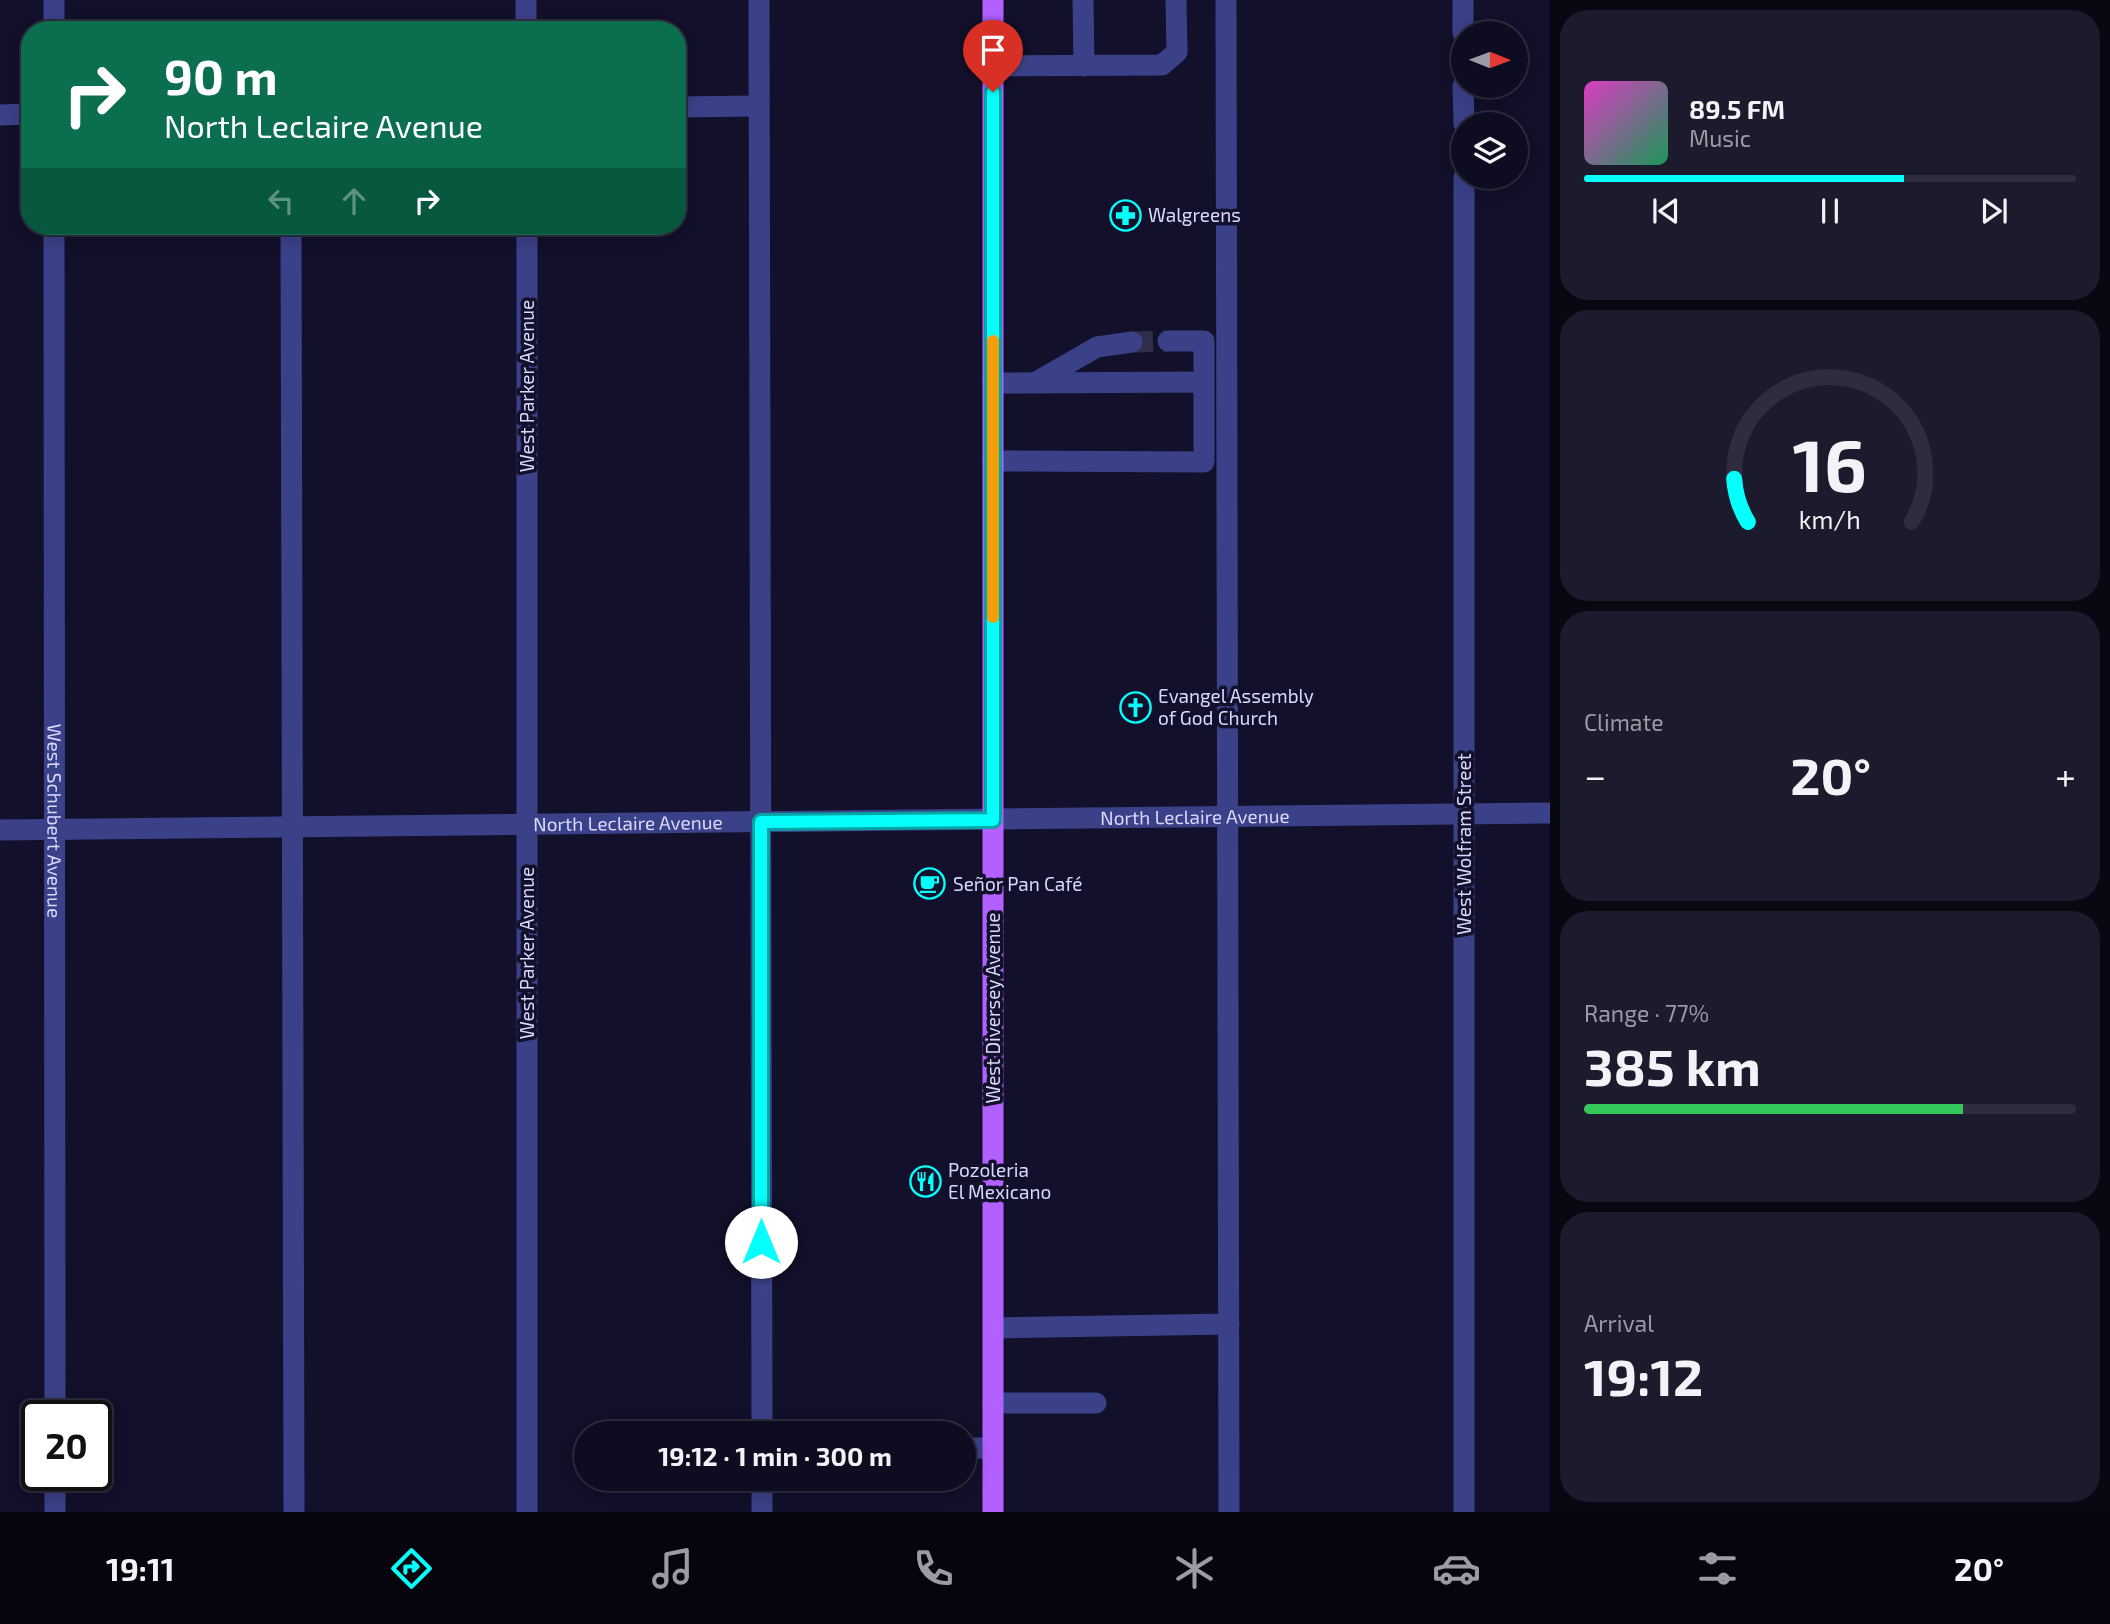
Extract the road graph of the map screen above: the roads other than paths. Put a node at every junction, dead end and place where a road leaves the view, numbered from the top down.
1 (54, 0) edge
2 (526, 0) edge
3 (759, 0) edge
4 (993, 0) edge
5 (1083, 0) edge
6 (1176, 0) edge
7 (1226, 0) edge
8 (1464, 0) edge
9 (54, 21) edge
10 (526, 21) edge
11 (1464, 21) edge
12 (993, 66) junction
13 (1084, 66) junction
14 (759, 106) junction
15 (686, 107) edge
16 (21, 114) edge
17 (0, 115) edge
18 (1464, 189) edge
19 (54, 235) edge
20 (291, 235) edge
21 (527, 235) edge
22 (1168, 341) tunnel mouth
23 (1132, 342) tunnel mouth
24 (1204, 382) junction
25 (993, 383) junction
26 (1034, 383) junction
27 (993, 461) junction
28 (1550, 813) edge
29 (1464, 814) junction
30 (1228, 817) junction
31 (993, 820) junction
32 (761, 822) junction
33 (527, 825) junction
34 (293, 827) junction
35 (0, 830) edge
36 (55, 830) junction
37 (1229, 1324) junction
38 (993, 1328) junction
39 (55, 1400) edge
40 (993, 1403) junction
41 (1096, 1403) dead end
42 (762, 1421) edge
43 (993, 1447) junction
44 (976, 1448) edge
45 (55, 1491) edge
46 (762, 1491) edge
47 (55, 1512) edge
48 (294, 1512) edge
49 (527, 1512) edge
50 (762, 1512) edge
51 (993, 1512) edge
52 (1229, 1512) edge
53 (1464, 1512) edge

1 - 9 street
2 - 10 street
3 - 14 street
4 - 12 main road, West Diversey Avenue
5 - 13 street
6 - 13 street
7 - 30 street
8 - 11 street
12 - 13 street
12 - 25 main road, West Diversey Avenue
14 - 15 street
14 - 32 street
16 - 17 street
18 - 29 street, West Wolfram Street
19 - 36 street, West Schubert Avenue
20 - 34 street
21 - 33 street, West Parker Avenue
22 - 24 street
23 - 26 street
24 - 26 street
24 - 27 street
25 - 26 street
25 - 27 main road, West Diversey Avenue
27 - 31 main road, West Diversey Avenue
28 - 29 street, North Leclaire Avenue
29 - 30 street, North Leclaire Avenue
29 - 53 street, West Wolfram Street
30 - 31 street, North Leclaire Avenue
30 - 37 street
31 - 32 street, North Leclaire Avenue
31 - 38 main road, West Diversey Avenue
32 - 33 street, North Leclaire Avenue
32 - 42 street
33 - 34 street, North Leclaire Avenue
33 - 49 street, West Parker Avenue
34 - 36 street, North Leclaire Avenue
34 - 48 street
35 - 36 street, North Leclaire Avenue
36 - 39 street, West Schubert Avenue
37 - 38 street
37 - 52 street
38 - 40 main road, West Diversey Avenue
40 - 41 street
40 - 43 main road, West Diversey Avenue
43 - 44 street
43 - 51 main road, West Diversey Avenue
45 - 47 street
46 - 50 street

